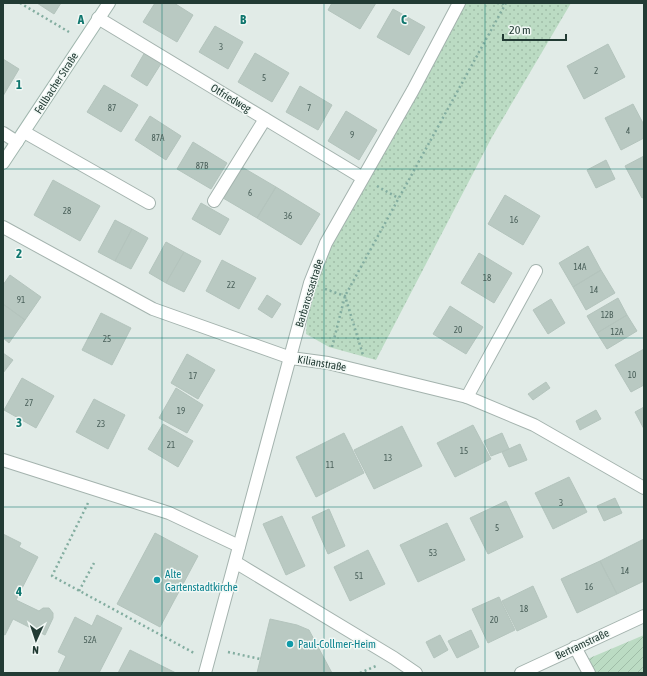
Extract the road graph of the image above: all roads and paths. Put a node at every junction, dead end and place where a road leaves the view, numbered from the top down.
1 (20, 3) edge
2 (109, 3) edge
3 (459, 3) edge
4 (497, 3) edge
5 (505, 4) edge
6 (98, 18) junction
7 (84, 41) junction
8 (265, 119) junction
9 (3, 133) edge
10 (21, 137) junction
11 (3, 164) edge
12 (363, 178) junction
13 (398, 198) junction
14 (214, 201) dead end
15 (149, 203) dead end
16 (3, 227) edge
17 (536, 271) dead end
18 (310, 283) junction
19 (345, 296) junction
20 (291, 358) junction
21 (328, 363) junction
22 (369, 373) junction
23 (467, 397) junction
24 (3, 460) edge
25 (95, 488) junction
26 (644, 488) edge
27 (239, 546) junction
28 (235, 562) junction
29 (94, 563) dead end
30 (79, 591) junction
31 (644, 616) edge
32 (575, 647) junction
33 (212, 648) junction
34 (260, 659) dead end
35 (208, 661) junction
36 (206, 673) edge
37 (416, 673) edge
38 (521, 673) edge
39 (589, 673) edge

1 - 7 path
2 - 6 street, Fellbacher Straße
3 - 12 street, Barbarossastraße
4 - 5 path
5 - 13 path
6 - 7 street, Fellbacher Straße
6 - 8 street, Otfriedweg
7 - 10 street, Fellbacher Straße
8 - 12 street, Otfriedweg
8 - 14 street
9 - 10 street
10 - 11 street, Fellbacher Straße
10 - 15 street
12 - 13 path
12 - 18 street, Barbarossastraße
13 - 19 path
16 - 20 street, Kilianstraße
17 - 23 street
18 - 19 path
18 - 20 street, Barbarossastraße
19 - 21 path
19 - 22 path
20 - 21 street, Kilianstraße
20 - 27 street, Barbarossastraße
21 - 22 street, Kilianstraße
22 - 23 street, Kilianstraße
23 - 26 street, Kilianstraße
24 - 25 street
25 - 27 street
25 - 30 path
27 - 28 street, Barbarossastraße
28 - 33 street, Barbarossastraße
28 - 37 street
29 - 30 path
30 - 35 path
31 - 32 street, Bertramstraße
32 - 38 street, Bertramstraße
32 - 39 street
33 - 34 path
33 - 35 street, Barbarossastraße
35 - 36 street, Barbarossastraße

